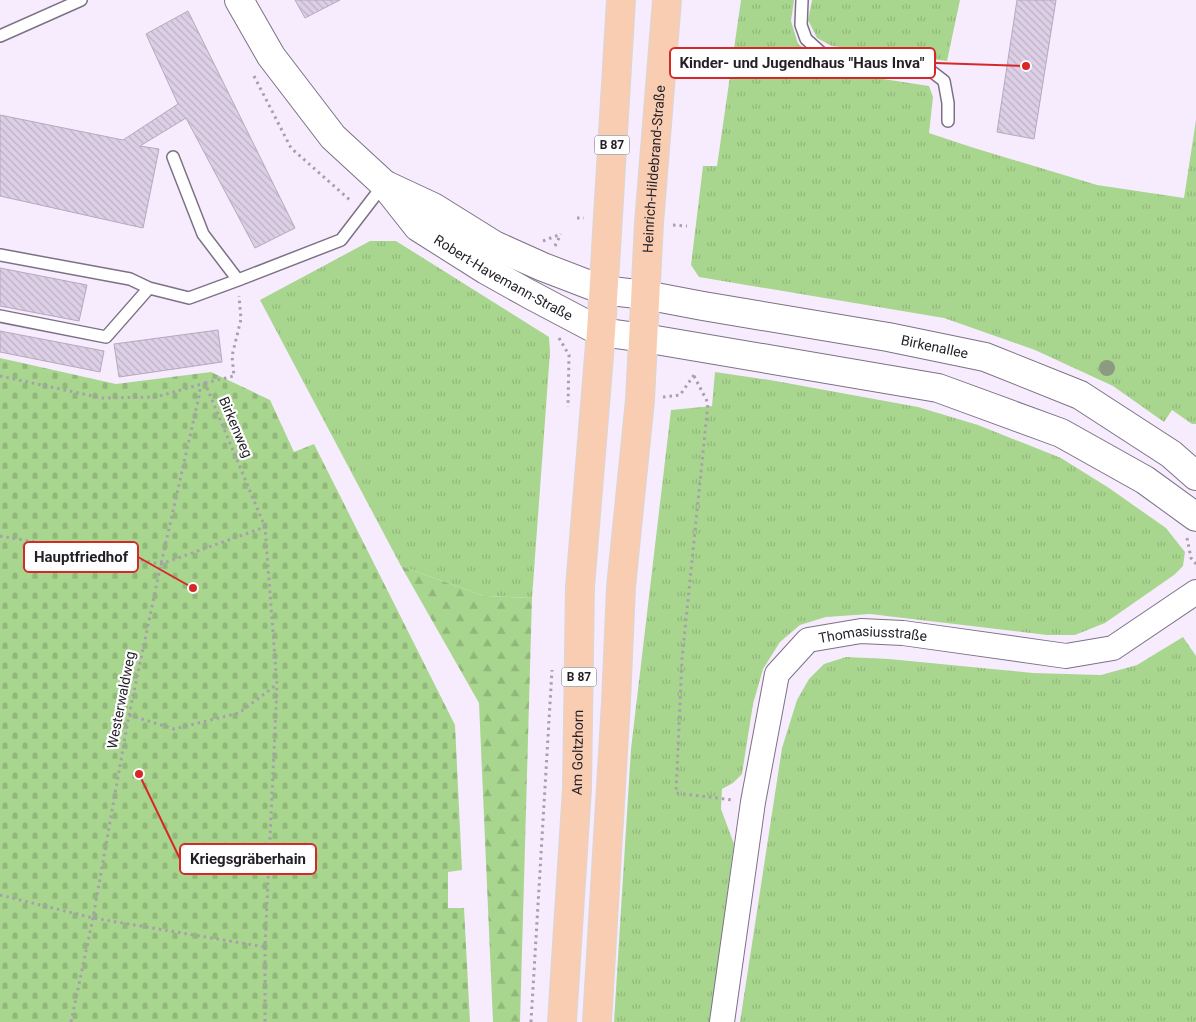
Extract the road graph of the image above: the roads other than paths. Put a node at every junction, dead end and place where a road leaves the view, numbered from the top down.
1 (81, 0) edge
2 (239, 0) edge
3 (621, 0) edge
4 (667, 0) edge
5 (802, 0) edge
6 (0, 36) edge
7 (948, 121) dead end
8 (173, 157) dead end
9 (384, 184) junction
10 (0, 255) edge
11 (238, 280) junction
12 (149, 288) junction
13 (603, 290) junction
14 (645, 295) junction
15 (0, 316) edge
16 (601, 332) junction
17 (644, 338) junction
18 (1196, 476) edge
19 (1192, 527) edge
20 (1196, 592) edge
21 (562, 1022) edge
22 (597, 1022) edge
23 (722, 1022) edge

1 - 6 lane
2 - 9 street, Robert-Havemann-Straße
3 - 13 main road, B 87
4 - 14 main road, Heinrich-Hildebrand-Straße / B 87
5 - 7 lane
8 - 11 lane
9 - 11 lane
9 - 13 street, Robert-Havemann-Straße
9 - 16 street, Robert-Havemann-Straße
10 - 12 lane
11 - 12 lane
12 - 15 lane
13 - 14 street, Robert-Havemann-Straße
13 - 16 main road, B 87
14 - 17 main road, Heinrich-Hildebrand-Straße / B 87
14 - 18 street, Birkenallee
16 - 17 street, Robert-Havemann-Straße
16 - 21 main road, Am Goltzhorn / B 87
17 - 19 street
17 - 22 main road, B 87
20 - 23 street, Thomasiusstraße

